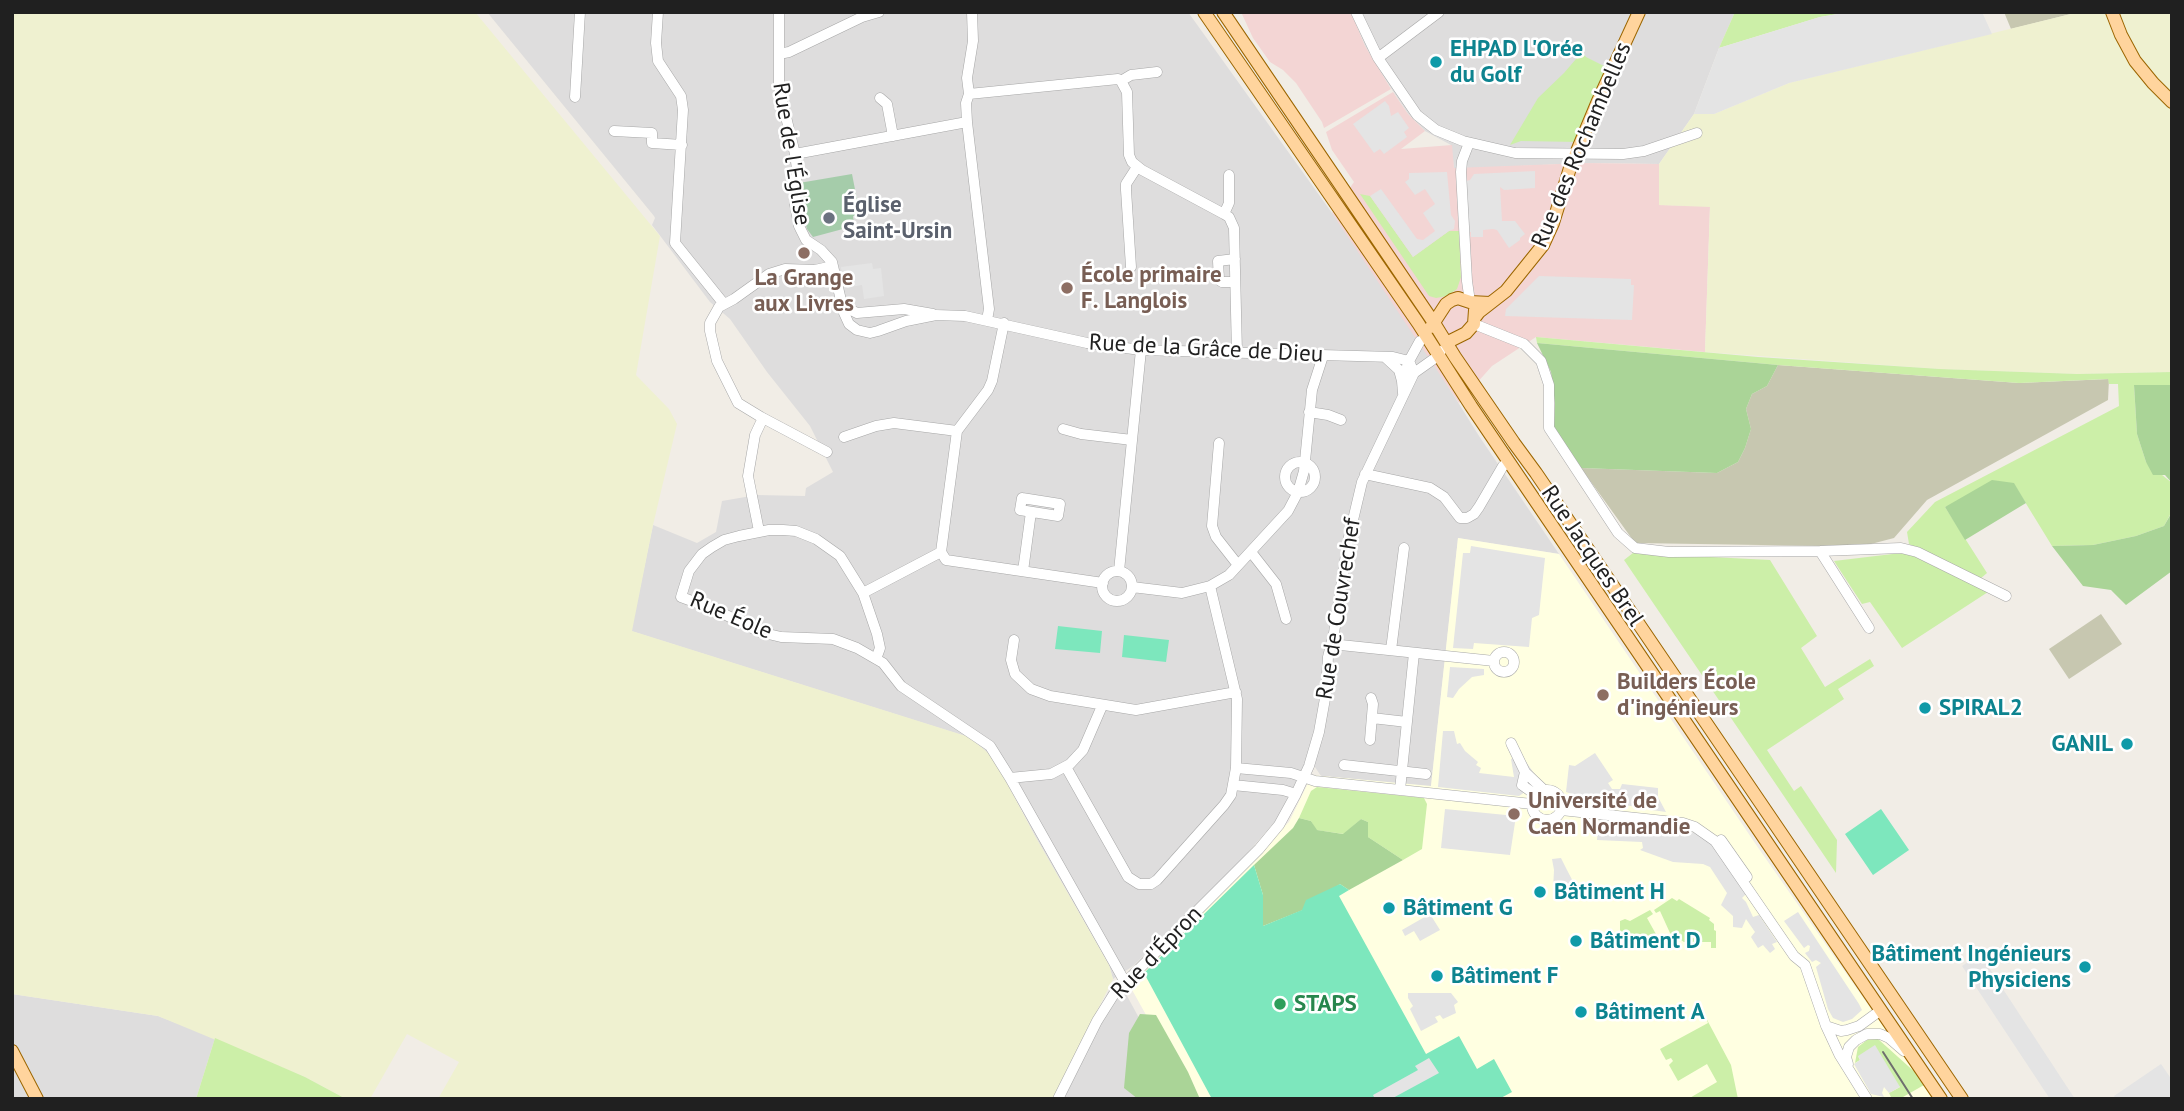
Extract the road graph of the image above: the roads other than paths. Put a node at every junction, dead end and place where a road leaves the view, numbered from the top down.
1 (580, 12) edge
2 (658, 12) edge
3 (779, 12) edge
4 (879, 12) edge
5 (972, 12) edge
6 (1204, 12) edge
7 (1223, 12) edge
8 (1356, 12) edge
9 (1439, 12) edge
10 (1639, 12) edge
11 (2112, 12) edge
12 (779, 54) junction
13 (1378, 58) junction
14 (1157, 72) dead end
15 (1121, 80) junction
16 (969, 94) junction
17 (575, 97) dead end
18 (880, 98) dead end
19 (2172, 102) edge
20 (967, 122) junction
21 (614, 131) dead end
22 (1697, 133) dead end
23 (893, 136) junction
24 (1469, 143) junction
25 (682, 145) junction
26 (795, 154) junction
27 (1576, 154) junction
28 (1137, 167) junction
29 (1229, 175) dead end
30 (1224, 214) junction
31 (1235, 259) junction
32 (833, 266) junction
33 (1131, 267) dead end
34 (1467, 281) junction
35 (1236, 282) junction
36 (1449, 302) junction
37 (1470, 302) junction
38 (1490, 303) junction
39 (724, 304) junction
40 (843, 306) junction
41 (1424, 307) junction
42 (857, 313) junction
43 (936, 316) junction
44 (988, 320) junction
45 (1475, 320) junction
46 (1434, 323) junction
47 (1004, 324) junction
48 (853, 327) junction
49 (1425, 339) junction
50 (1447, 343) junction
51 (1141, 350) junction
52 (1237, 353) junction
53 (1438, 355) junction
54 (1323, 356) junction
55 (1386, 358) junction
56 (1409, 361) junction
57 (1414, 373) junction
58 (1402, 381) junction
59 (1403, 394) junction
60 (1309, 412) junction
61 (763, 418) junction
62 (1341, 420) dead end
63 (1063, 429) dead end
64 (957, 431) junction
65 (844, 437) dead end
66 (1132, 440) junction
67 (1219, 443) dead end
68 (827, 452) dead end
69 (1304, 463) junction
70 (1506, 463) junction
71 (1365, 474) junction
72 (1298, 492) junction
73 (1031, 512) dead end
74 (759, 531) junction
75 (1404, 548) dead end
76 (1820, 551) junction
77 (941, 552) junction
78 (1251, 552) junction
79 (1238, 565) junction
80 (1023, 571) junction
81 (1119, 571) junction
82 (1103, 583) junction
83 (1210, 586) junction
84 (1132, 587) junction
85 (863, 593) junction
86 (2006, 596) dead end
87 (1286, 619) dead end
88 (1869, 628) dead end
89 (1014, 640) dead end
90 (1331, 644) junction
91 (1391, 650) junction
92 (1414, 653) junction
93 (877, 659) junction
94 (1494, 661) dead end
95 (1237, 692) junction
96 (1371, 698) dead end
97 (1102, 706) junction
98 (1372, 718) junction
99 (1407, 722) junction
100 (1370, 740) dead end
101 (1511, 743) dead end
102 (1344, 765) dead end
103 (1066, 767) junction
104 (1236, 768) junction
105 (1402, 771) junction
106 (1525, 772) junction
107 (1426, 774) dead end
108 (1304, 776) junction
109 (1010, 778) junction
110 (1233, 785) junction
111 (1400, 790) junction
112 (1296, 794) junction
113 (1538, 796) junction
114 (1561, 807) junction
115 (1279, 825) joint
116 (1125, 982) junction
117 (1881, 1010) junction
118 (1826, 1026) junction
119 (1914, 1027) junction
120 (12, 1051) edge
121 (1848, 1065) junction
122 (1919, 1066) junction
123 (37, 1099) edge
124 (1058, 1099) edge
125 (1867, 1099) edge
126 (1941, 1099) edge
127 (1962, 1099) edge

1 - 17 street
2 - 25 street
3 - 12 street
4 - 12 street, Rue de l'Église
5 - 16 street
6 - 49 main road, Rue Jacques Brel
7 - 41 main road, Rue Jacques Brel
8 - 13 street
9 - 13 street
10 - 27 main road, Rue des Rochambelles
11 - 19 main road
12 - 26 street, Rue de l'Église
13 - 24 street
14 - 15 street
15 - 16 street
15 - 28 street
16 - 20 street
18 - 23 street
20 - 23 street
20 - 44 street
21 - 25 street
22 - 27 street
23 - 26 street
24 - 27 street
24 - 34 street
25 - 39 street
26 - 32 street, Rue de l'Église
27 - 38 main road, Rue des Rochambelles
28 - 30 street
28 - 33 street
29 - 30 street
30 - 31 street
31 - 35 street
31 - 35 street
32 - 39 street
32 - 40 street
34 - 36 street
34 - 37 street
35 - 52 street
36 - 37 main road
36 - 41 main road
36 - 46 main road
37 - 38 main road
37 - 45 main road
38 - 45 main road, Rue des Rochambelles
39 - 61 street
40 - 42 street
40 - 48 street
41 - 46 main road, Rue Jacques Brel
42 - 43 street
42 - 48 street
43 - 44 street, Rue de la Grâce de Dieu
43 - 48 street
44 - 47 street, Rue de la Grâce de Dieu
45 - 50 main road, Rue des Rochambelles
45 - 76 street
46 - 49 main road
46 - 50 main road, Rue Jacques Brel
47 - 51 street, Rue de la Grâce de Dieu
47 - 64 street
49 - 50 main road
49 - 53 main road, Rue Jacques Brel
49 - 56 street, Rue de Couvrechef
50 - 53 street, Rue de Couvrechef
50 - 119 main road, Rue Jacques Brel
51 - 52 street, Rue de la Grâce de Dieu
51 - 66 street
52 - 54 street, Rue de la Grâce de Dieu
53 - 57 street, Rue de Couvrechef
53 - 70 main road, Rue Jacques Brel
54 - 55 street, Rue de la Grâce de Dieu
54 - 60 street
55 - 56 street, Rue de la Grâce de Dieu
55 - 58 street
56 - 57 street
56 - 58 street, Rue de Couvrechef
57 - 59 street, Rue de Couvrechef
58 - 59 street, Rue de Couvrechef
59 - 71 street, Rue de Couvrechef
60 - 62 street
60 - 69 street
61 - 68 street
61 - 74 street
63 - 66 street
64 - 65 street
64 - 77 street
66 - 81 street
67 - 79 street
69 - 72 street
69 - 72 street
70 - 71 street
70 - 117 main road, Rue Jacques Brel
71 - 90 street, Rue de Couvrechef
72 - 78 street
73 - 80 street
74 - 85 street, Rue Éole
74 - 93 street, Rue Éole
75 - 91 street
76 - 86 street
76 - 88 street
77 - 80 street
77 - 85 street
78 - 79 street
78 - 87 street
79 - 83 street
80 - 82 street
81 - 82 street
81 - 84 street
82 - 84 street
83 - 84 street
83 - 95 street
85 - 93 street, Rue Éole
89 - 97 street
90 - 91 street
90 - 108 street, Rue de Couvrechef
91 - 92 street
92 - 94 street
92 - 99 street
93 - 109 street, Rue Éole
95 - 97 street
95 - 104 street
96 - 98 street
97 - 103 street
98 - 99 street
98 - 100 street
99 - 105 street
101 - 106 street
102 - 105 street
103 - 109 street
103 - 110 street
104 - 108 street
104 - 110 street
105 - 107 street
105 - 111 street
106 - 113 street
106 - 113 street
108 - 111 street
108 - 112 street, Rue de Couvrechef
109 - 116 street
110 - 112 street
111 - 113 street
112 - 115 street, Rue de Couvrechef
113 - 114 street
113 - 114 street
114 - 118 street
115 - 116 street, Rue d'Épron
116 - 124 street, Rue d'Épron
117 - 118 street
117 - 119 main road
117 - 122 main road, Rue Jacques Brel
118 - 121 street
119 - 127 main road, Rue Jacques Brel
120 - 123 main road
121 - 122 street
121 - 125 street
122 - 126 main road, Rue Jacques Brel

